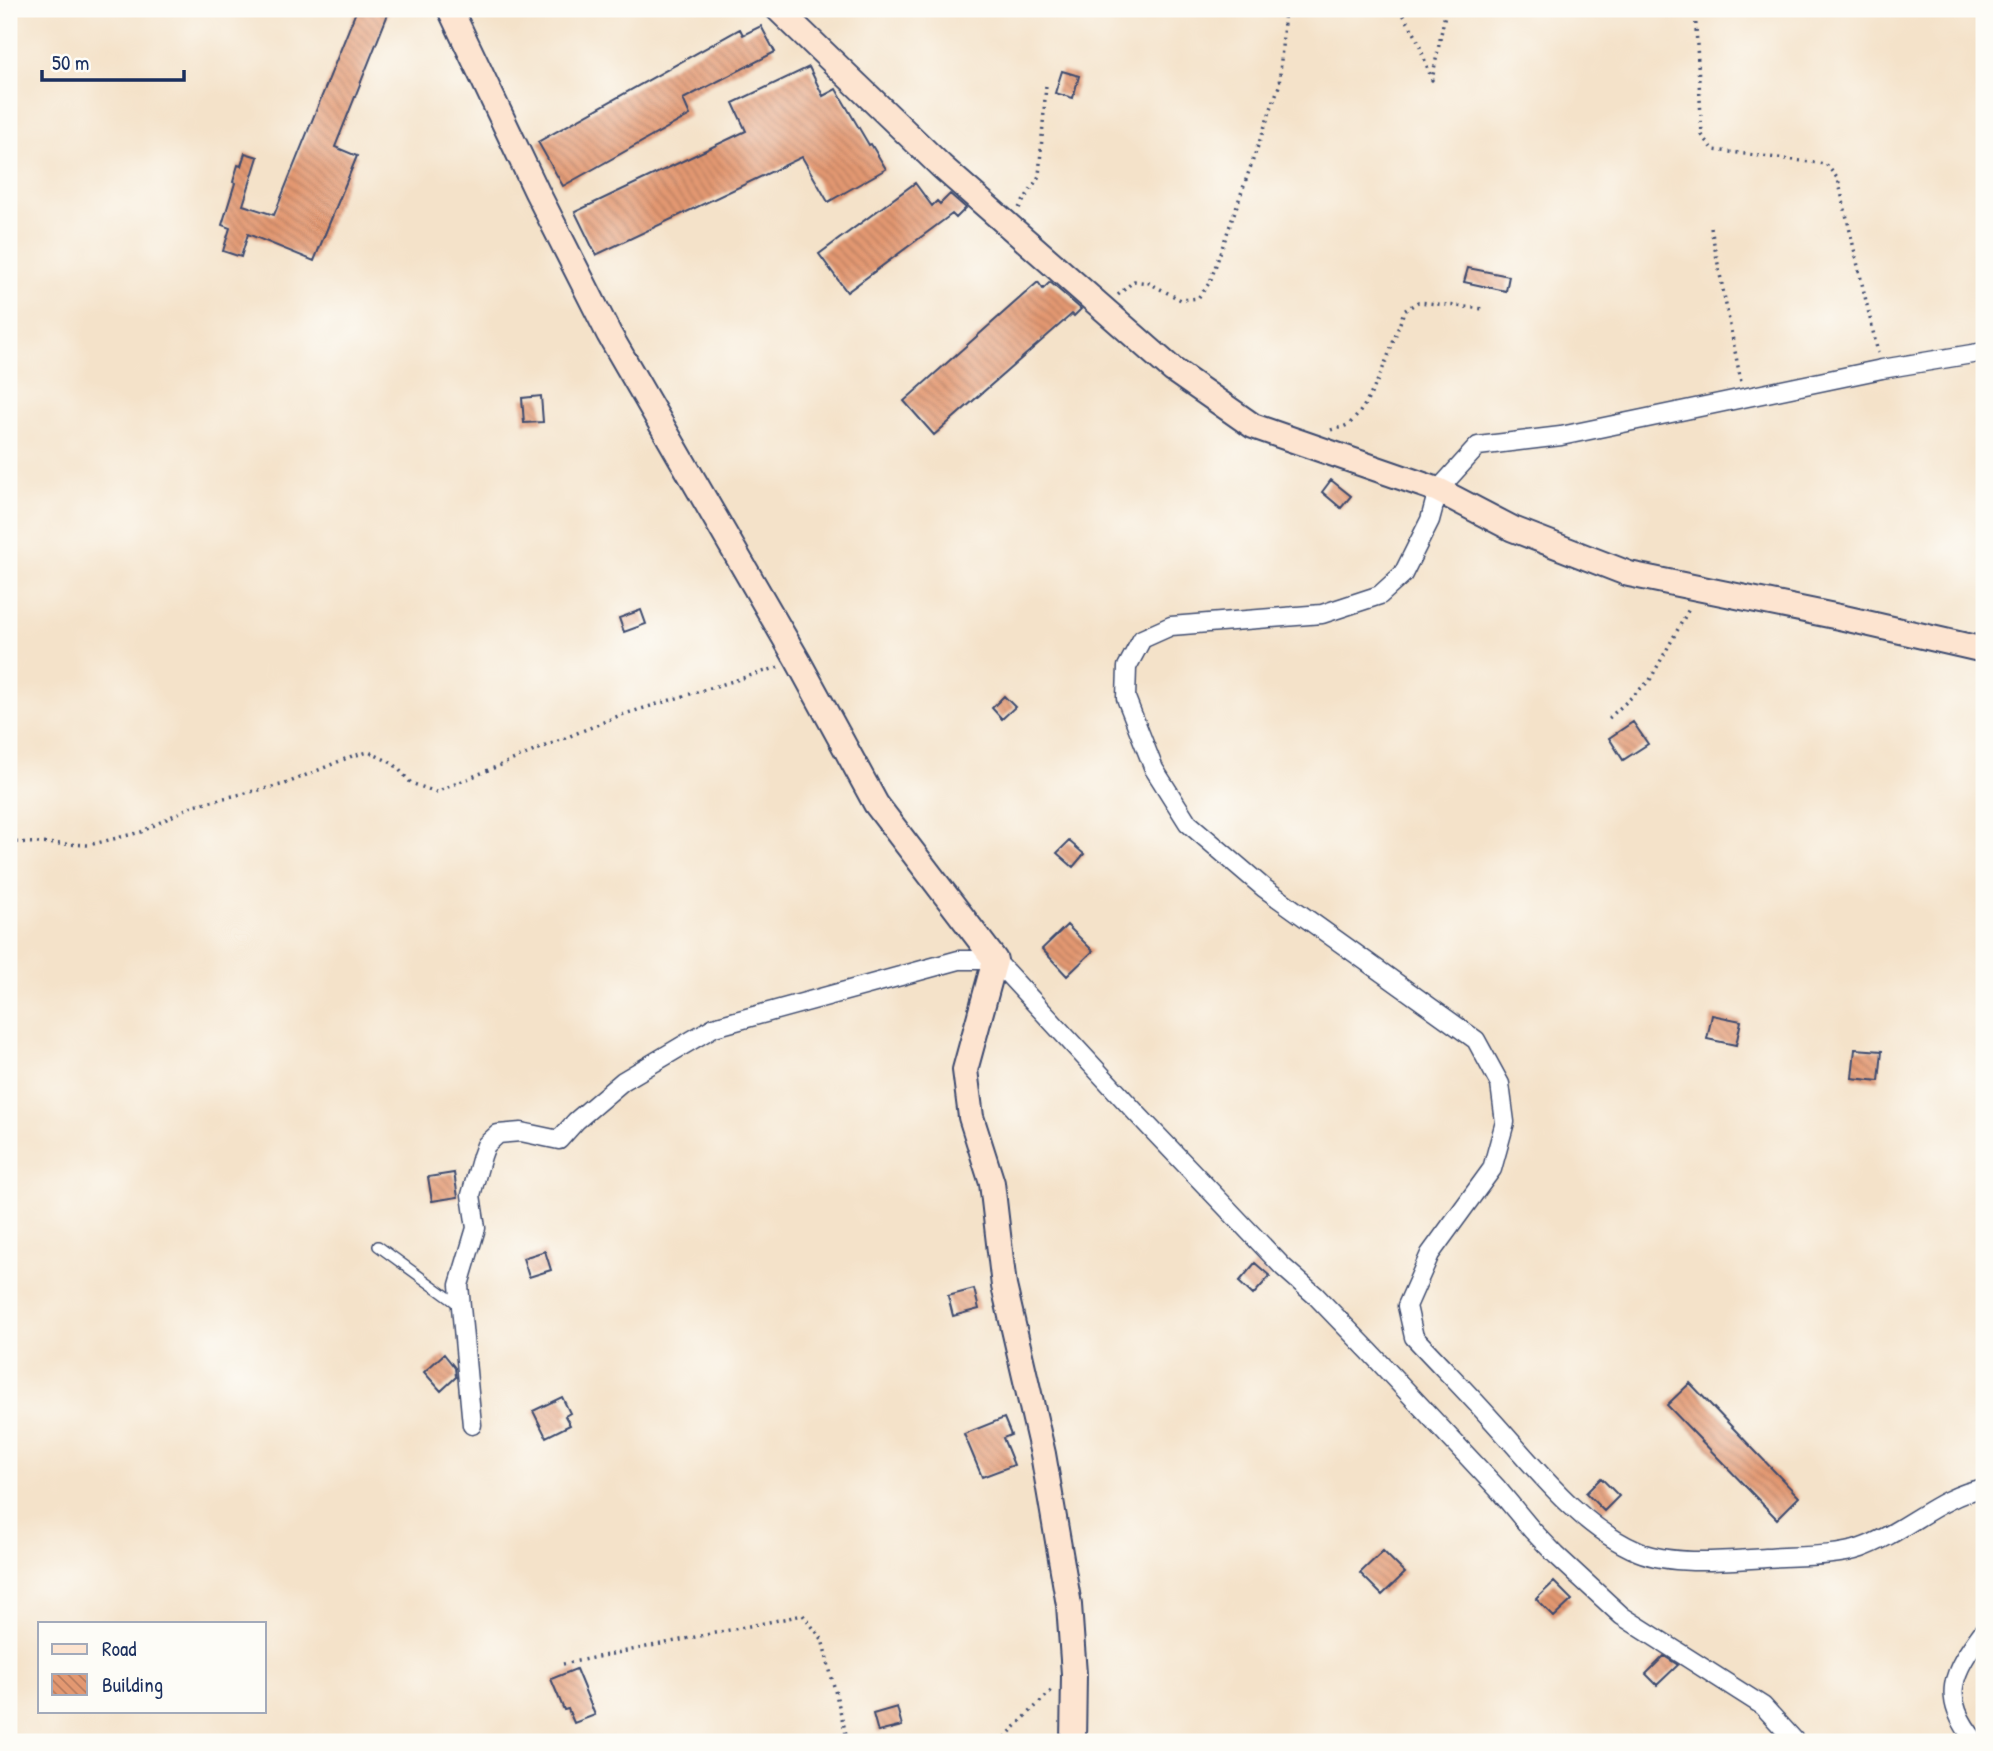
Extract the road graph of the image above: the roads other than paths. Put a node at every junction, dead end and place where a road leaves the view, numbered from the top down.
1 (450, 9) edge
2 (778, 9) edge
3 (1984, 352) edge
4 (1438, 489) junction
5 (1984, 650) edge
6 (995, 960) junction
7 (378, 1246) dead end
8 (461, 1306) junction
9 (472, 1425) dead end
10 (1984, 1488) edge
11 (1984, 1630) edge
12 (1073, 1742) edge
13 (1796, 1742) edge
14 (1976, 1742) edge

1 - 6 main road
2 - 4 main road
3 - 4 street
4 - 5 main road
4 - 10 street
6 - 8 street
6 - 12 main road
6 - 13 street
7 - 8 lane
8 - 9 street
11 - 14 street

